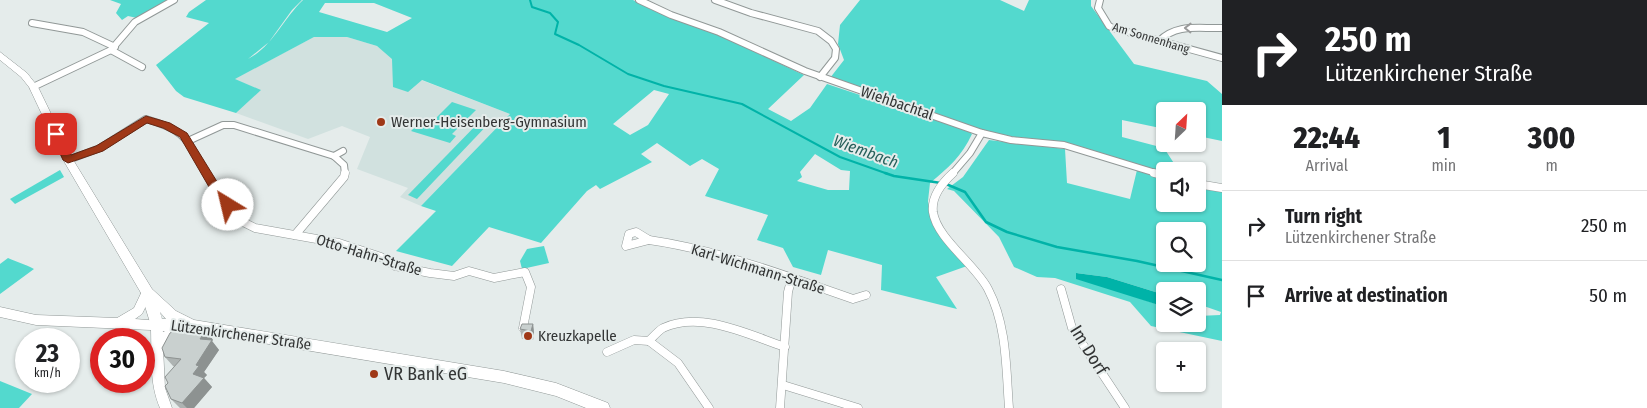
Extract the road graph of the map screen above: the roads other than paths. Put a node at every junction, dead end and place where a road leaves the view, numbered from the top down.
1 (174, 0) edge
2 (639, 0) edge
3 (715, 0) edge
4 (1100, 0) edge
5 (32, 23) dead end
6 (1222, 28) edge
7 (1159, 41) junction
8 (113, 48) junction
9 (0, 55) edge
10 (1222, 58) edge
11 (142, 67) dead end
12 (820, 77) junction
13 (33, 87) junction
14 (982, 133) junction
15 (188, 141) junction
16 (343, 151) dead end
17 (334, 156) junction
18 (68, 160) junction
19 (1156, 173) edge
20 (1206, 185) edge
21 (1222, 188) edge
22 (295, 235) junction
23 (649, 240) dead end
24 (792, 277) junction
25 (1061, 289) dead end
26 (148, 292) junction
27 (866, 295) dead end
28 (0, 312) edge
29 (120, 322) junction
30 (157, 325) junction
31 (190, 325) junction
32 (523, 328) edge
33 (650, 341) junction
34 (156, 346) junction
35 (785, 347) junction
36 (607, 352) dead end
37 (783, 385) junction
38 (162, 406) edge
39 (603, 408) edge
40 (709, 408) edge
41 (780, 408) edge
42 (858, 408) edge
43 (1009, 408) edge
44 (1125, 408) edge

1 - 8 street
2 - 12 street, Wiehbachtal
3 - 12 street
4 - 7 street, Am Sonnenhang
5 - 8 street
6 -> 7 street
7 - 10 street, Am Sonnenhang
8 - 11 street
8 - 13 street
9 - 13 main road, Lützenkirchener Straße
12 - 14 street, Wiehbachtal
13 - 18 main road, Lützenkirchener Straße
14 - 19 street, Wiehbachtal
14 - 43 street
15 - 17 street
15 - 18 street, Otto-Hahn-Straße
15 - 22 street, Otto-Hahn-Straße
16 - 17 street
17 - 22 street
18 - 26 main road, Lützenkirchener Straße
20 - 21 street
22 - 32 street, Otto-Hahn-Straße
23 - 24 street, Karl-Wichmann-Straße
24 - 27 street, Karl-Wichmann-Straße
24 - 35 street
25 - 44 street, Im Dorf
26 - 29 street
26 - 30 main road, Lützenkirchener Straße
26 - 31 main road
28 - 29 street
29 - 30 street
30 - 31 main road, Lützenkirchener Straße
30 - 34 street
31 - 34 street
31 - 39 main road, Lützenkirchener Straße
33 - 35 street
33 - 36 street
33 - 40 street
34 - 38 street
35 - 37 street
37 - 41 street
37 - 42 street

